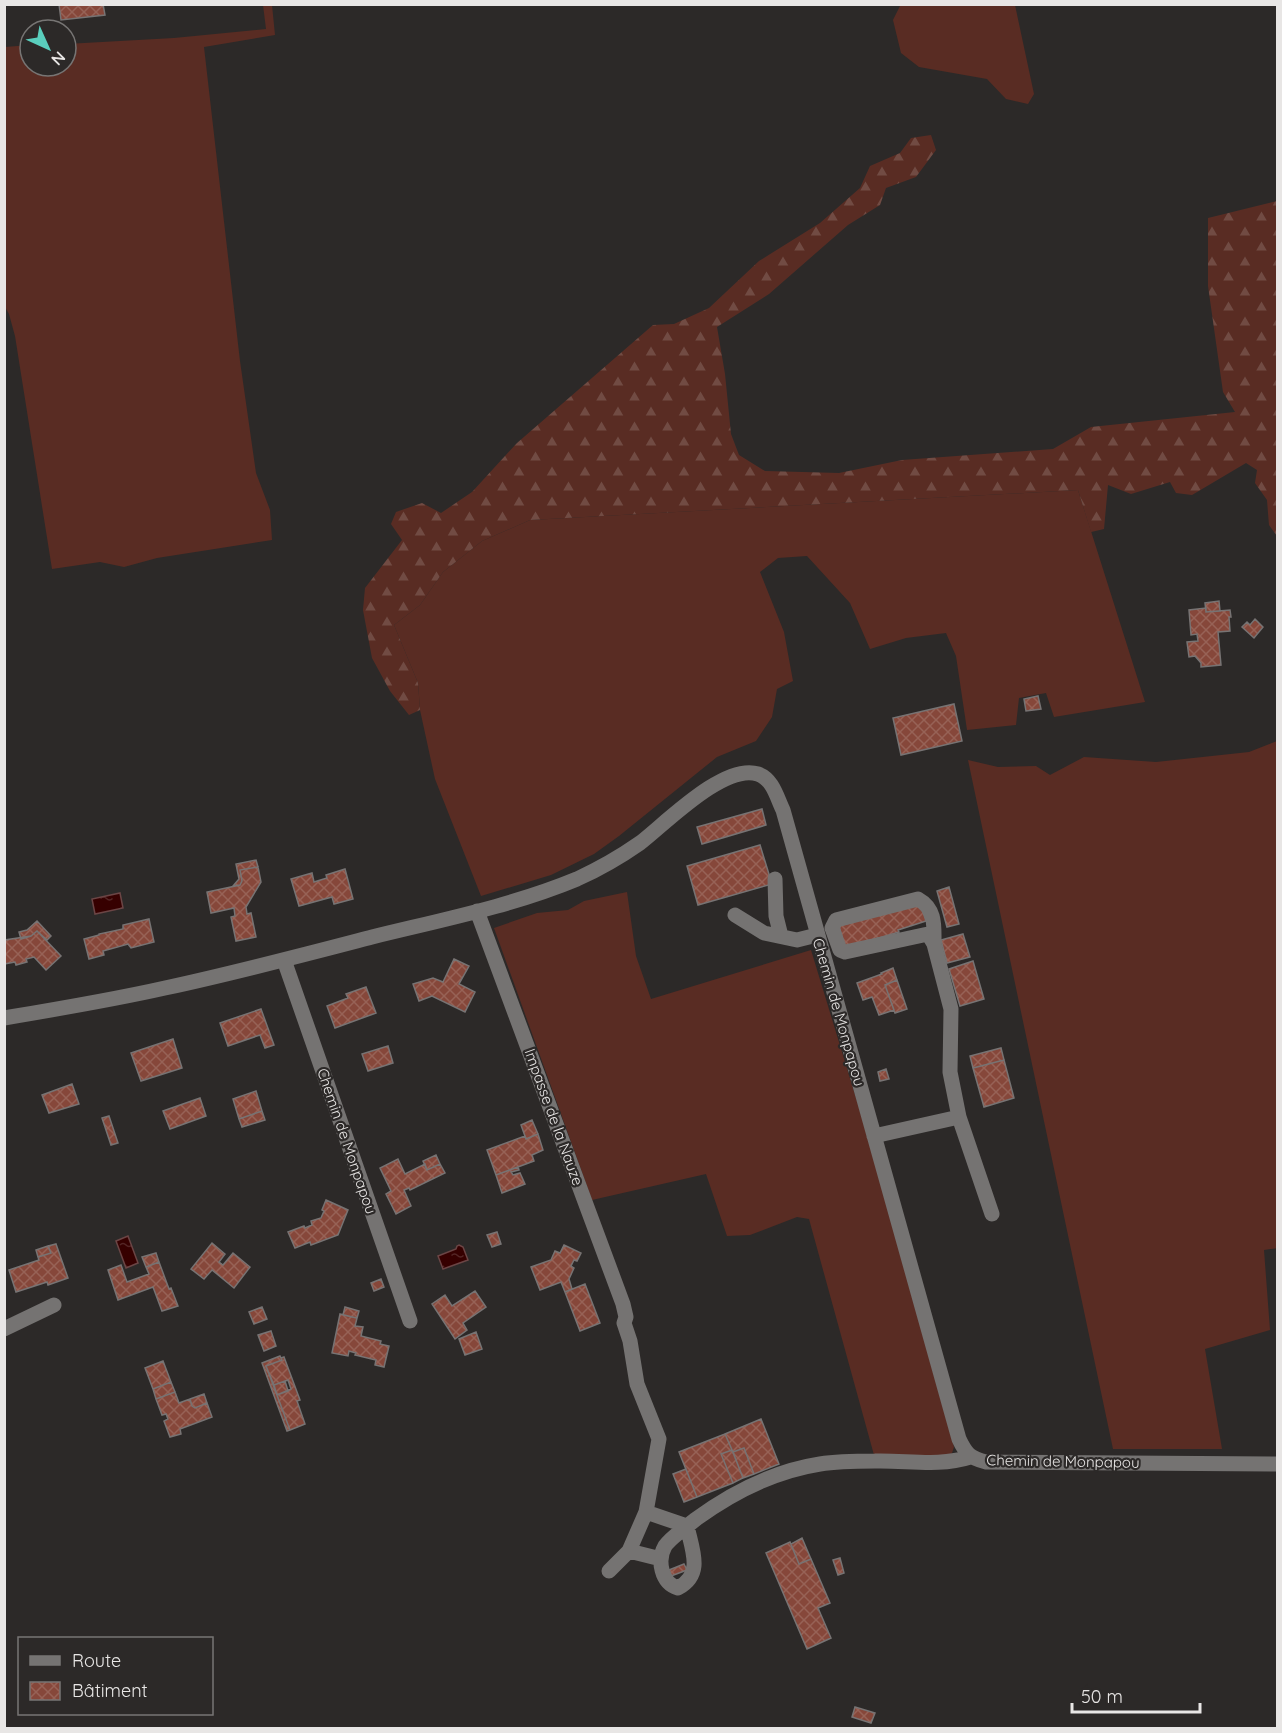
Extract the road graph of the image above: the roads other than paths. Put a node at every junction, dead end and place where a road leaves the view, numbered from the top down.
1 (775, 879) dead end
2 (477, 911) junction
3 (735, 915) dead end
4 (818, 935) junction
5 (781, 936) junction
6 (934, 944) junction
7 (284, 960) junction
8 (4, 1018) edge
9 (958, 1117) junction
10 (874, 1136) junction
11 (992, 1214) dead end
12 (54, 1305) dead end
13 (410, 1321) dead end
14 (4, 1329) edge
15 (970, 1456) junction
16 (1278, 1464) edge
17 (646, 1512) junction
18 (687, 1526) junction
19 (629, 1551) junction
20 (661, 1559) junction
21 (609, 1571) dead end

1 - 5 street
2 - 4 street, Chemin de Monpapou
2 - 7 street, Chemin de Monpapou
2 - 17 street, Impasse de la Nauze
3 - 5 street
4 - 5 street
4 - 10 street, Chemin de Monpapou
6 - 6 street
6 - 9 street
7 - 8 street, Chemin de Monpapou
7 - 13 street, Chemin de Monpapou
9 - 10 street
9 - 11 street
10 - 15 street, Chemin de Monpapou
12 - 14 street
15 - 16 street, Chemin de Monpapou
15 - 18 street
17 - 18 street
17 - 19 street, Impasse de la Nauze
18 - 20 street
18 - 20 street
19 - 20 street
19 - 21 street

